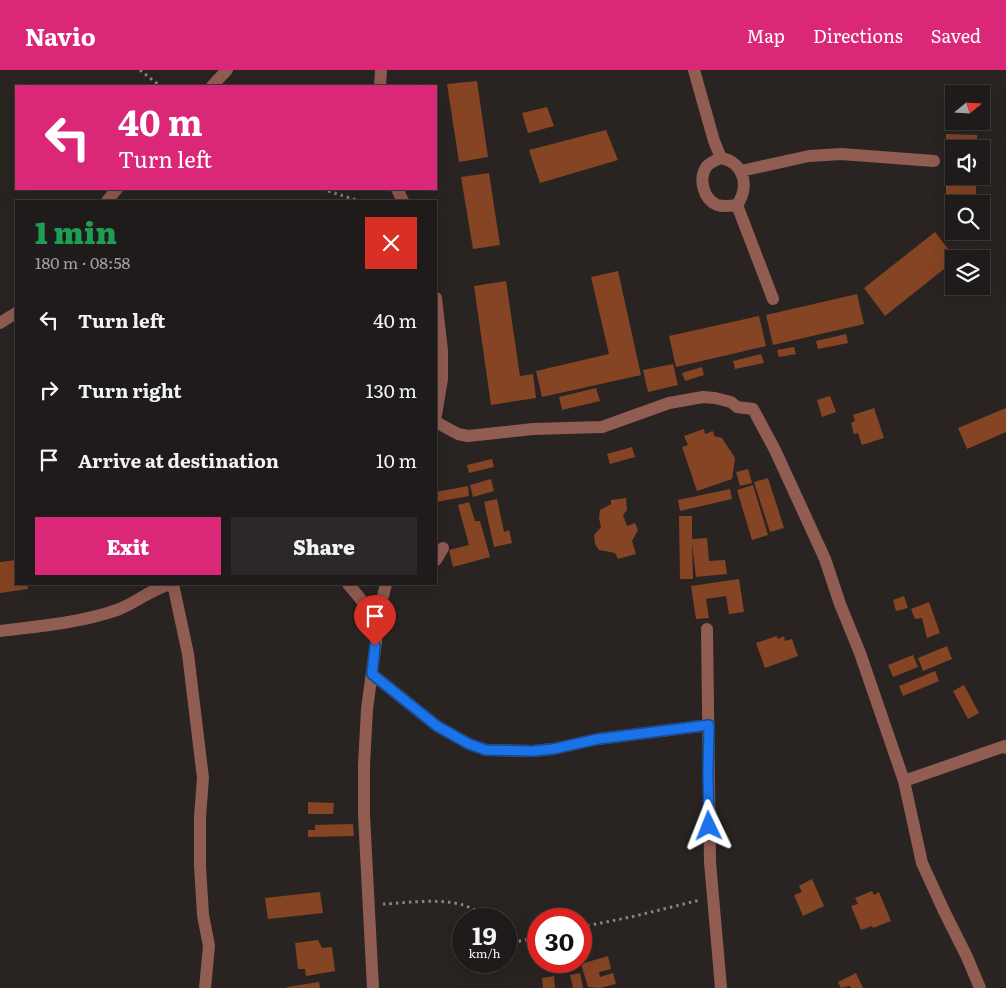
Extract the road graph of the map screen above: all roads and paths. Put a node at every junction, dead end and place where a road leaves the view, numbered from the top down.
1 (140, 70) edge
2 (227, 70) edge
3 (382, 70) edge
4 (694, 70) edge
5 (159, 85) edge
6 (213, 85) edge
7 (380, 85) edge
8 (721, 158) junction
9 (934, 161) dead end
10 (741, 171) junction
11 (116, 190) edge
12 (325, 190) edge
13 (108, 200) edge
14 (356, 200) edge
15 (737, 205) junction
16 (772, 299) dead end
17 (437, 307) edge
18 (15, 314) edge
19 (0, 323) edge
20 (437, 409) edge
21 (437, 423) edge
22 (443, 548) dead end
23 (437, 558) edge
24 (170, 585) edge
25 (173, 585) edge
26 (349, 585) edge
27 (386, 585) edge
28 (378, 624) junction
29 (707, 629) dead end
30 (0, 631) edge
31 (372, 674) junction
32 (709, 725) junction
33 (1006, 748) edge
34 (904, 781) junction
35 (712, 897) junction
36 (369, 904) junction
37 (472, 908) edge
38 (592, 925) edge
39 (205, 988) edge
40 (373, 988) edge
41 (721, 988) edge
42 (980, 988) edge

1 - 5 path
2 - 6 street
3 - 7 street
4 - 8 street
8 - 10 street
8 - 15 street
9 - 10 street
10 - 15 street
11 - 13 street
12 - 14 path
15 - 16 street
17 - 20 street
18 - 19 street
21 - 34 street
22 - 23 street
24 - 30 street
25 - 39 street
26 - 28 street
27 - 28 street
28 - 31 street
29 - 32 street
31 - 32 street
31 - 36 street
32 - 35 street
33 - 34 street
34 - 42 street
35 - 38 path
35 - 41 street
36 - 37 path
36 - 40 street

